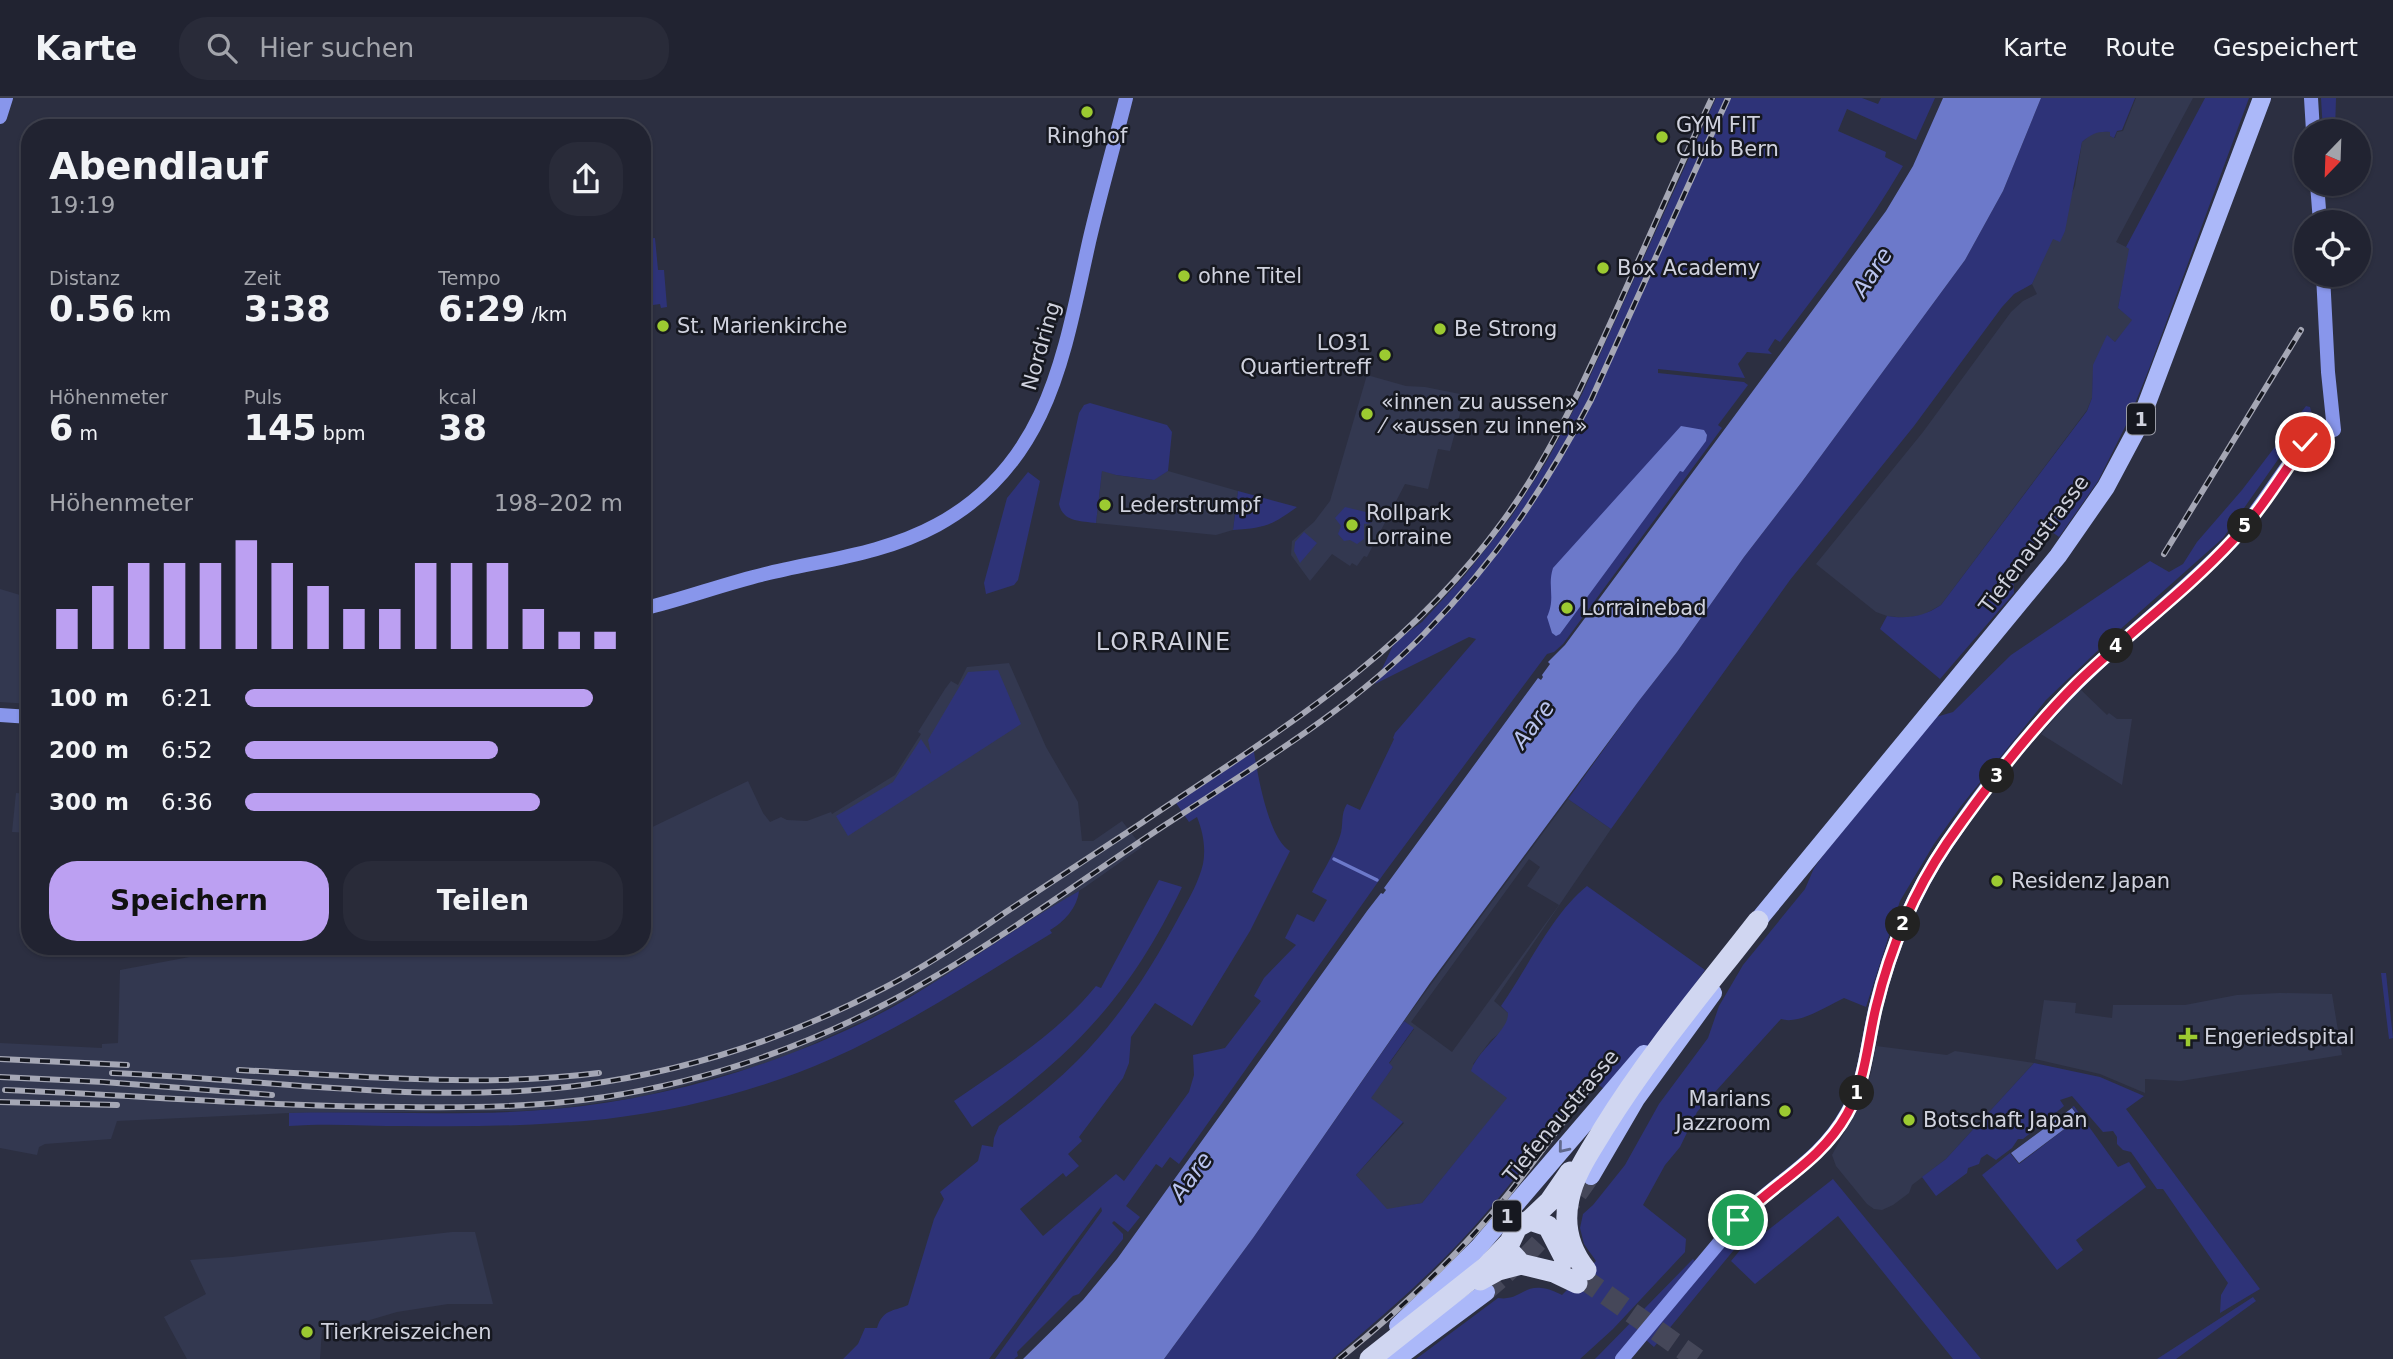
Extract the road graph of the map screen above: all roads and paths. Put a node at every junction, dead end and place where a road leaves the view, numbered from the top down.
1 (6, 98) edge
2 (1126, 98) edge
3 (2262, 98) edge
4 (2311, 98) edge
5 (0, 117) edge
6 (2312, 119) edge
7 (2324, 287) edge
8 (651, 607) edge
9 (0, 715) edge
10 (21, 716) edge
11 (1758, 921) junction
12 (1639, 1059) junction
13 (1591, 1176) tunnel mouth
14 (1530, 1220) junction
15 (1510, 1242) junction
16 (1521, 1264) junction
17 (1581, 1276) junction
18 (1486, 1292) tunnel mouth
19 (1358, 1359) edge
20 (1370, 1359) edge
21 (1380, 1359) edge
22 (1396, 1359) edge
23 (1622, 1359) edge

1 - 5 street
2 - 8 street, Nordring
3 - 11 main road, Tiefenaustrasse / 1
4 - 6 street
7 - 23 street
9 - 10 street
11 - 12 main road, Tiefenaustrasse / 1
11 - 13 main road, Tiefenaustrasse / 1
11 - 17 highway
12 - 14 highway
12 -> 19 main road, Tiefenaustrasse / 1
14 - 15 highway
14 - 17 highway
15 - 16 highway
15 - 20 highway
16 - 17 highway
16 - 21 highway
18 - 22 main road

